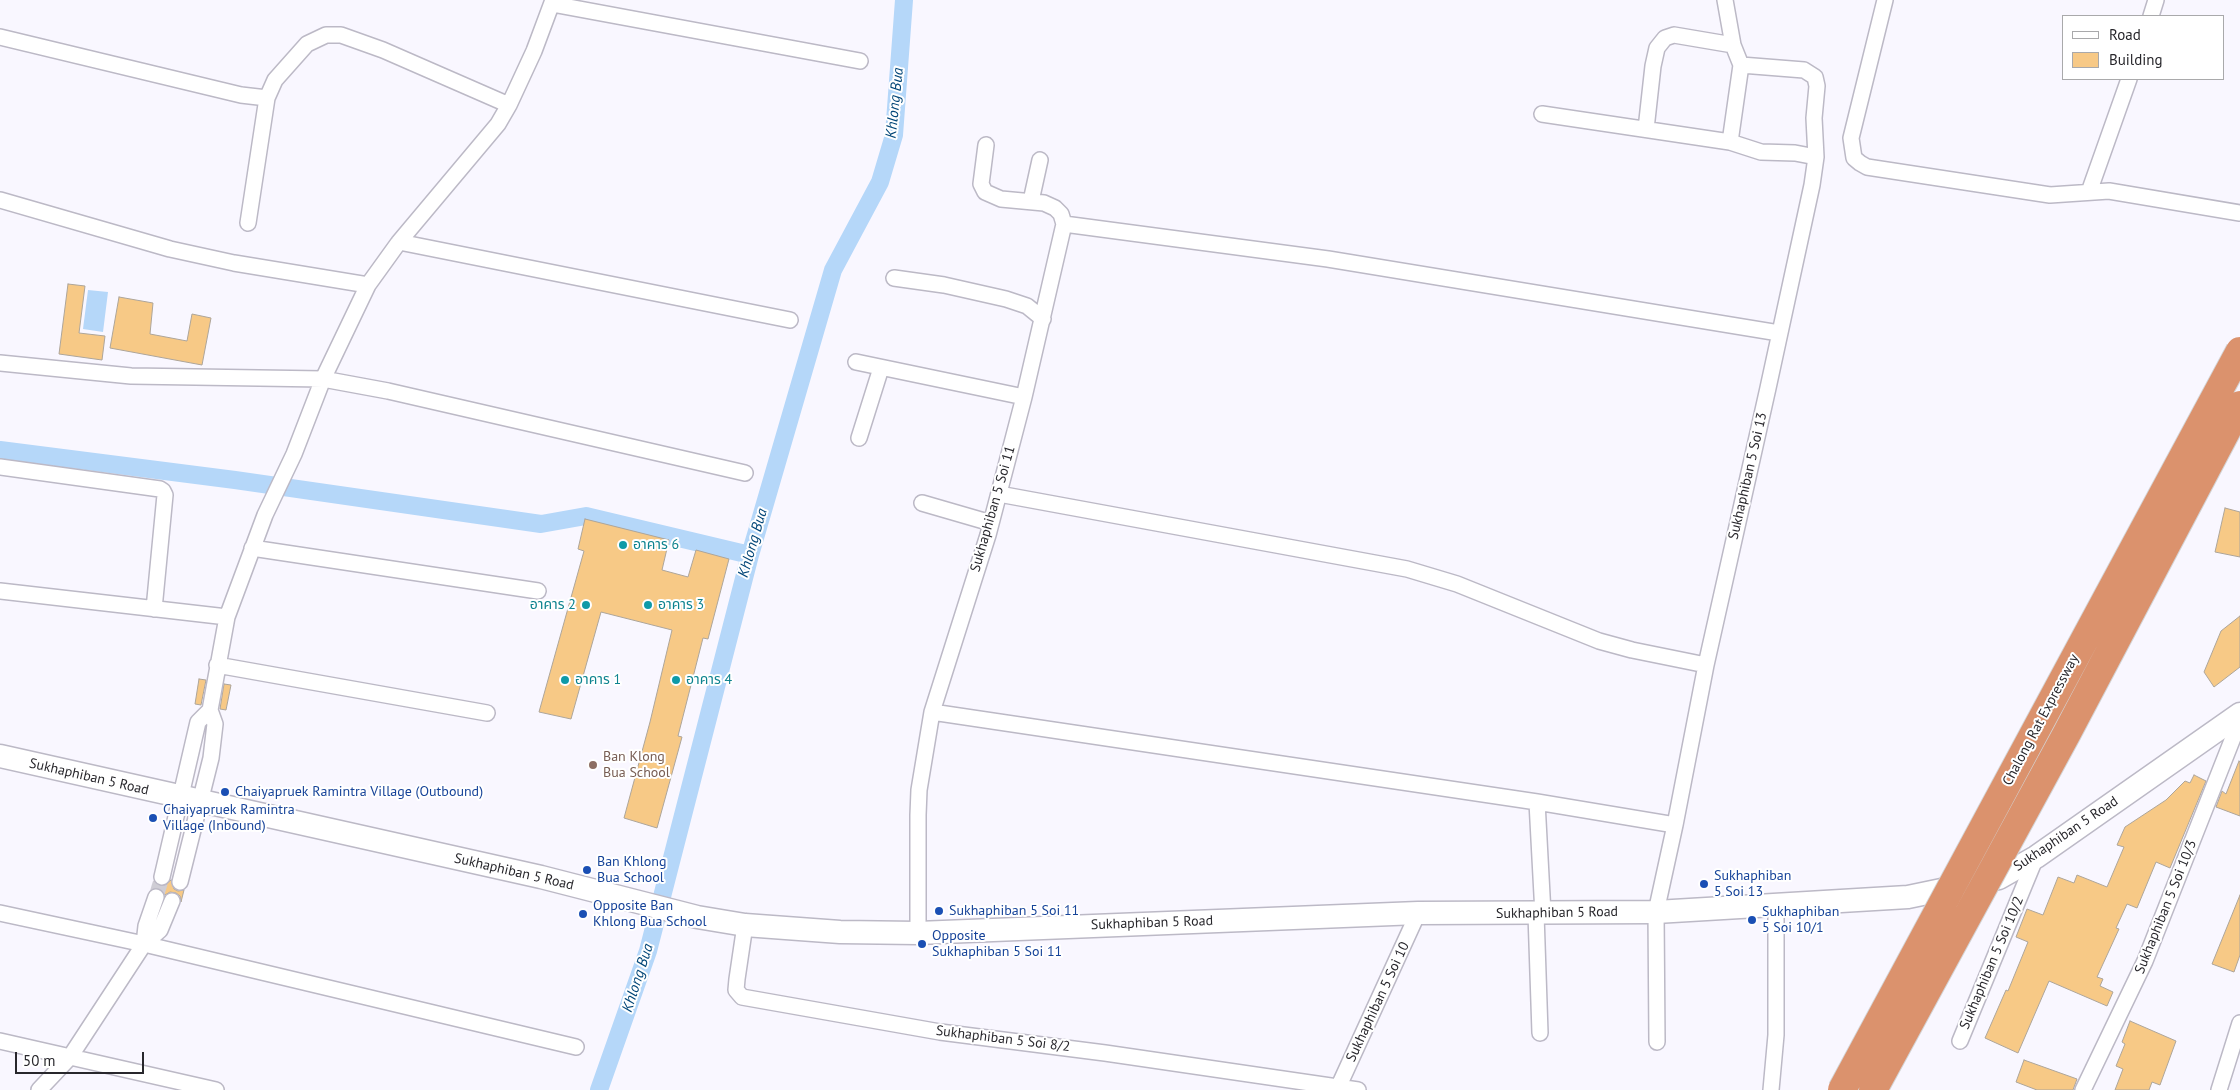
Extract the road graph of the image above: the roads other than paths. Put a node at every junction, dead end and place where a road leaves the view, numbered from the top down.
1 (1725, 0) edge
2 (1885, 0) edge
3 (2156, 0) edge
4 (552, 2) edge
5 (2151, 15) edge
6 (0, 38) edge
7 (1733, 45) junction
8 (860, 61) dead end
9 (1741, 65) junction
10 (2129, 80) edge
11 (267, 98) junction
12 (509, 105) junction
13 (1542, 114) dead end
14 (1646, 129) junction
15 (1730, 142) junction
16 (986, 145) dead end
17 (1816, 157) junction
18 (1040, 160) dead end
19 (2089, 192) junction
20 (0, 200) edge
21 (1031, 201) junction
22 (2240, 212) edge
23 (248, 223) dead end
24 (1064, 224) junction
25 (398, 242) junction
26 (894, 278) dead end
27 (368, 285) junction
28 (1043, 319) junction
29 (790, 320) dead end
30 (1779, 333) junction
31 (2240, 350) edge
32 (856, 362) dead end
33 (0, 363) edge
34 (881, 368) junction
35 (323, 379) junction
36 (1024, 397) junction
37 (2240, 405) edge
38 (859, 438) dead end
39 (0, 468) edge
40 (744, 473) dead end
41 (999, 494) junction
42 (922, 504) dead end
43 (991, 523) junction
44 (252, 548) junction
45 (0, 591) edge
46 (538, 591) dead end
47 (154, 609) junction
48 (227, 617) junction
49 (217, 665) junction
50 (1706, 665) junction
51 (932, 712) junction
52 (488, 713) dead end
53 (2240, 714) edge
54 (2240, 720) edge
55 (0, 756) edge
56 (189, 800) junction
57 (1537, 802) junction
58 (1675, 825) junction
59 (2036, 857) junction
60 (162, 877) tunnel mouth
61 (180, 882) tunnel mouth
62 (156, 897) tunnel mouth
63 (172, 901) tunnel mouth
64 (1776, 905) junction
65 (1656, 912) junction
66 (0, 913) edge
67 (1418, 914) junction
68 (1540, 914) junction
69 (745, 925) junction
70 (918, 933) junction
71 (144, 944) junction
72 (2240, 1023) edge
73 (1540, 1033) dead end
74 (0, 1041) edge
75 (1960, 1041) dead end
76 (1657, 1042) dead end
77 (576, 1047) dead end
78 (70, 1057) junction
79 (2234, 1069) edge
80 (1338, 1089) edge
81 (38, 1090) edge
82 (216, 1090) edge
83 (1358, 1090) edge
84 (1772, 1090) edge
85 (1842, 1090) edge
86 (1873, 1090) edge
87 (2083, 1090) edge
88 (2219, 1090) edge

1 - 7 street
2 - 19 street
3 - 5 street
4 - 8 street
4 - 12 street
6 - 11 street
7 - 9 street
7 - 14 street
9 - 15 street
9 - 17 street, Sukhaphiban 5 Soi 13
10 - 19 street
11 - 12 street
11 - 23 street
12 - 25 street
13 - 14 street
14 - 15 street
15 - 17 street
16 - 21 street
17 - 30 street, Sukhaphiban 5 Soi 13
18 - 21 street
19 - 22 street
20 - 27 street
21 - 24 street
24 - 28 street, Sukhaphiban 5 Soi 11
24 - 30 street
25 - 27 street
25 - 29 street
26 - 28 street
27 - 35 street
28 - 36 street, Sukhaphiban 5 Soi 11
30 - 50 street, Sukhaphiban 5 Soi 13
31 - 85 highway, Chalong Rat Expressway, bridge
32 - 34 street
33 - 35 street
34 - 36 street
34 - 38 street
35 - 40 street
35 - 44 street
36 - 41 street, Sukhaphiban 5 Soi 11
37 - 86 highway, Chalong Rat Expressway, bridge
39 - 47 street
41 - 43 street, Sukhaphiban 5 Soi 11
41 - 50 street
42 - 43 street
43 - 51 street, Sukhaphiban 5 Soi 11
44 - 46 street
44 - 48 street
45 - 47 street
47 - 48 street
48 - 49 street
49 - 52 street
49 - 56 street
50 - 58 street, Sukhaphiban 5 Soi 13
51 - 57 street
51 - 70 street, Sukhaphiban 5 Soi 11
53 - 59 street, Sukhaphiban 5 Road
54 - 87 street, Sukhaphiban 5 Soi 10/3
55 - 56 street, Sukhaphiban 5 Road
56 - 60 street
56 - 61 street
56 - 69 street, Sukhaphiban 5 Road
57 - 58 street
57 - 68 street
58 - 65 street, Sukhaphiban 5 Soi 13
59 - 64 street, Sukhaphiban 5 Road
59 - 75 street, Sukhaphiban 5 Soi 10/2
62 - 71 street
63 - 71 street
64 - 65 street, Sukhaphiban 5 Road
64 - 84 street
65 - 68 street, Sukhaphiban 5 Road
65 - 76 street, Sukhaphiban 5 Soi 13
66 - 71 street
67 - 68 street, Sukhaphiban 5 Road
67 - 70 street, Sukhaphiban 5 Road
67 - 80 street, Sukhaphiban 5 Soi 10
68 - 73 street
69 - 70 street, Sukhaphiban 5 Road
69 - 80 street, Sukhaphiban 5 Soi 8/2
71 - 77 street
71 - 78 street
72 - 79 street
74 - 78 street
78 - 81 street
78 - 82 street
79 - 88 street
80 - 83 street

